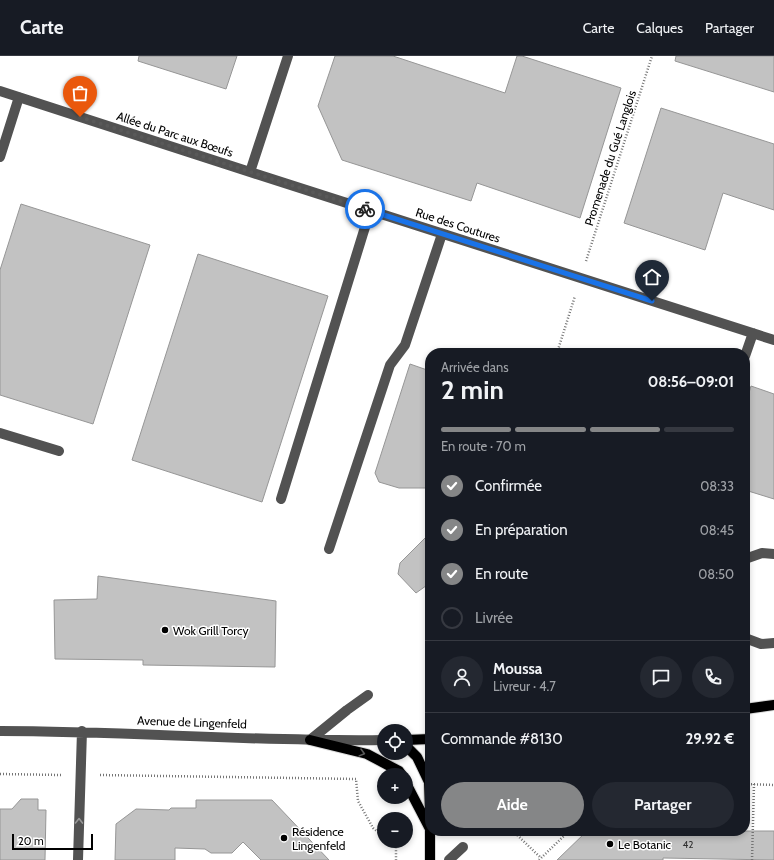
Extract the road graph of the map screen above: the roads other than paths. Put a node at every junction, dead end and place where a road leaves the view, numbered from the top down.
1 (288, 56) edge
2 (0, 91) edge
3 (19, 97) junction
4 (0, 156) edge
5 (250, 172) junction
6 (370, 211) junction
7 (442, 234) junction
8 (753, 333) junction
9 (774, 340) edge
10 (748, 348) edge
11 (0, 433) edge
12 (59, 451) dead end
13 (281, 499) dead end
14 (329, 549) dead end
15 (774, 554) edge
16 (750, 557) edge
17 (750, 640) edge
18 (774, 643) edge
19 (368, 695) dead end
20 (774, 704) edge
21 (750, 708) edge
22 (0, 731) edge
23 (82, 731) junction
24 (425, 739) edge
25 (310, 740) junction
26 (377, 740) edge
27 (413, 740) edge
28 (413, 753) edge
29 (394, 768) edge
30 (425, 772) edge
31 (413, 797) edge
32 (425, 820) edge
33 (430, 836) edge
34 (463, 847) dead end
35 (78, 860) edge
36 (430, 860) edge
37 (449, 860) edge

1 - 5 street
2 - 3 street, Allée du Parc aux Bœufs
3 - 4 street
3 - 5 street, Allée du Parc aux Bœufs
5 - 6 street, Rue des Coutures
6 - 7 street, Rue des Coutures
6 - 13 street
7 - 8 street, Rue des Coutures
7 - 14 street
8 - 9 street, Rue des Coutures
8 - 10 street
11 - 12 street
15 - 16 street
17 - 18 street
19 - 25 street
20 - 21 main road
22 - 23 street, Avenue de Lingenfeld
23 - 25 street, Avenue de Lingenfeld
35 -> 23 street
24 - 27 main road
25 - 26 street, Avenue de Lingenfeld
25 -> 29 main road
28 - 30 main road
31 - 32 main road
33 - 36 main road
34 - 37 street

